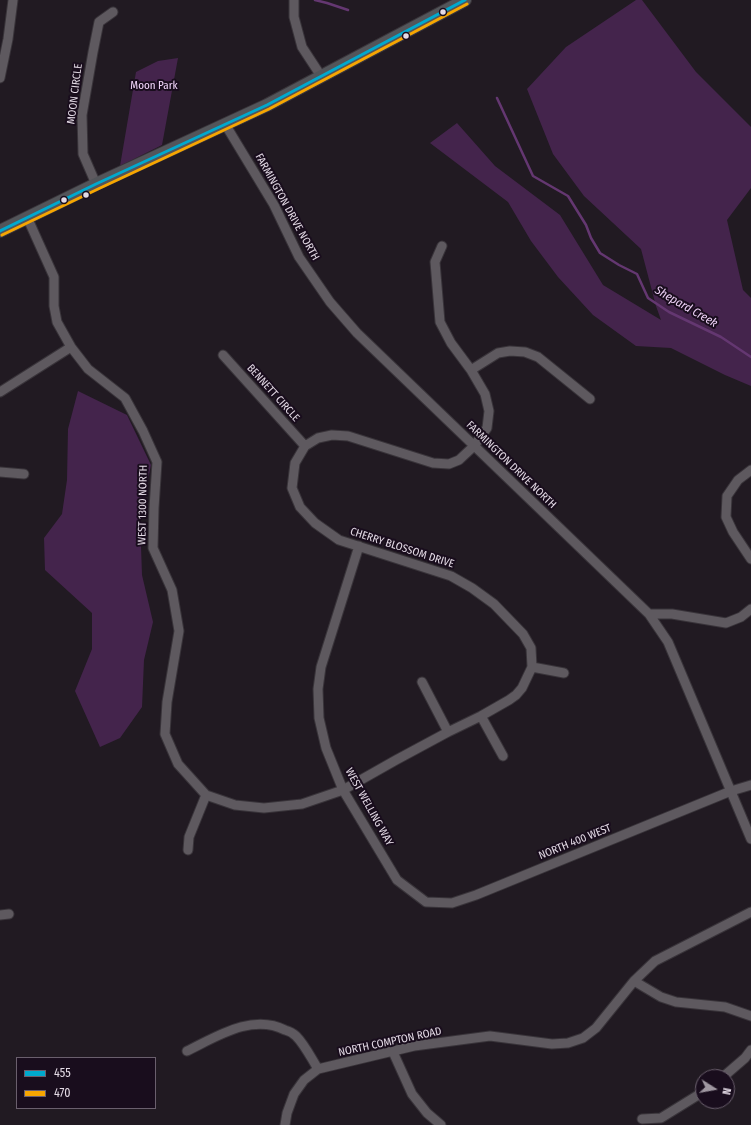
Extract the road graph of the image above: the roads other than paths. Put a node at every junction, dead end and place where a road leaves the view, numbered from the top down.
1 (13, 0) edge
2 (294, 0) edge
3 (465, 0) edge
4 (113, 12) dead end
5 (321, 76) junction
6 (0, 78) edge
7 (225, 124) junction
8 (96, 184) junction
9 (27, 217) junction
10 (0, 231) edge
11 (442, 246) dead end
12 (71, 347) junction
13 (223, 355) dead end
14 (471, 370) junction
15 (0, 392) edge
16 (590, 399) dead end
17 (305, 446) junction
18 (474, 446) junction
19 (751, 470) edge
20 (0, 472) edge
21 (24, 474) dead end
22 (359, 546) junction
23 (751, 559) edge
24 (751, 609) edge
25 (649, 614) junction
26 (532, 667) junction
27 (564, 673) dead end
28 (422, 682) dead end
29 (481, 716) junction
30 (448, 732) junction
31 (503, 756) dead end
32 (751, 785) edge
33 (343, 790) junction
34 (731, 792) junction
35 (206, 795) junction
36 (751, 839) edge
37 (188, 850) dead end
38 (426, 902) joint
39 (751, 912) edge
40 (634, 982) junction
41 (751, 1016) edge
42 (751, 1050) edge
43 (187, 1051) dead end
44 (393, 1052) junction
45 (318, 1069) junction
46 (732, 1069) edge
47 (695, 1097) edge
48 (642, 1119) dead end
49 (285, 1125) edge
50 (441, 1125) edge

1 - 6 street
2 - 5 street
3 - 5 main road
4 - 8 street, MOON CIRCLE
5 - 7 main road
7 - 8 main road
7 - 18 street, FARMINGTON DRIVE NORTH
8 - 9 main road
9 - 10 main road
9 - 12 street, WEST 1300 NORTH
11 - 14 street
12 - 15 street
12 - 35 street, WEST 1300 NORTH
13 - 17 street, BENNETT CIRCLE
14 - 16 street
14 - 18 street
17 - 18 street
17 - 22 street, CHERRY BLOSSOM DRIVE
18 - 25 street, FARMINGTON DRIVE NORTH
19 - 23 street
20 - 21 street
22 - 26 street, CHERRY BLOSSOM DRIVE
22 - 33 street, WEST WELLING WAY
24 - 25 street
25 - 34 street, FARMINGTON DRIVE NORTH
26 - 27 street
26 - 29 street
28 - 30 street
29 - 30 street
29 - 31 street
30 - 33 street
32 - 34 street, NORTH 400 WEST
33 - 35 street
33 - 38 street, WEST WELLING WAY
34 - 36 street, FARMINGTON DRIVE NORTH
34 - 38 street, NORTH 400 WEST
35 - 37 street
39 - 40 street, NORTH COMPTON ROAD
40 - 41 street
40 - 44 street, NORTH COMPTON ROAD
42 - 46 street
43 - 45 street
44 - 45 street, NORTH COMPTON ROAD
44 - 50 street
45 - 49 street, NORTH COMPTON ROAD
47 - 48 street

